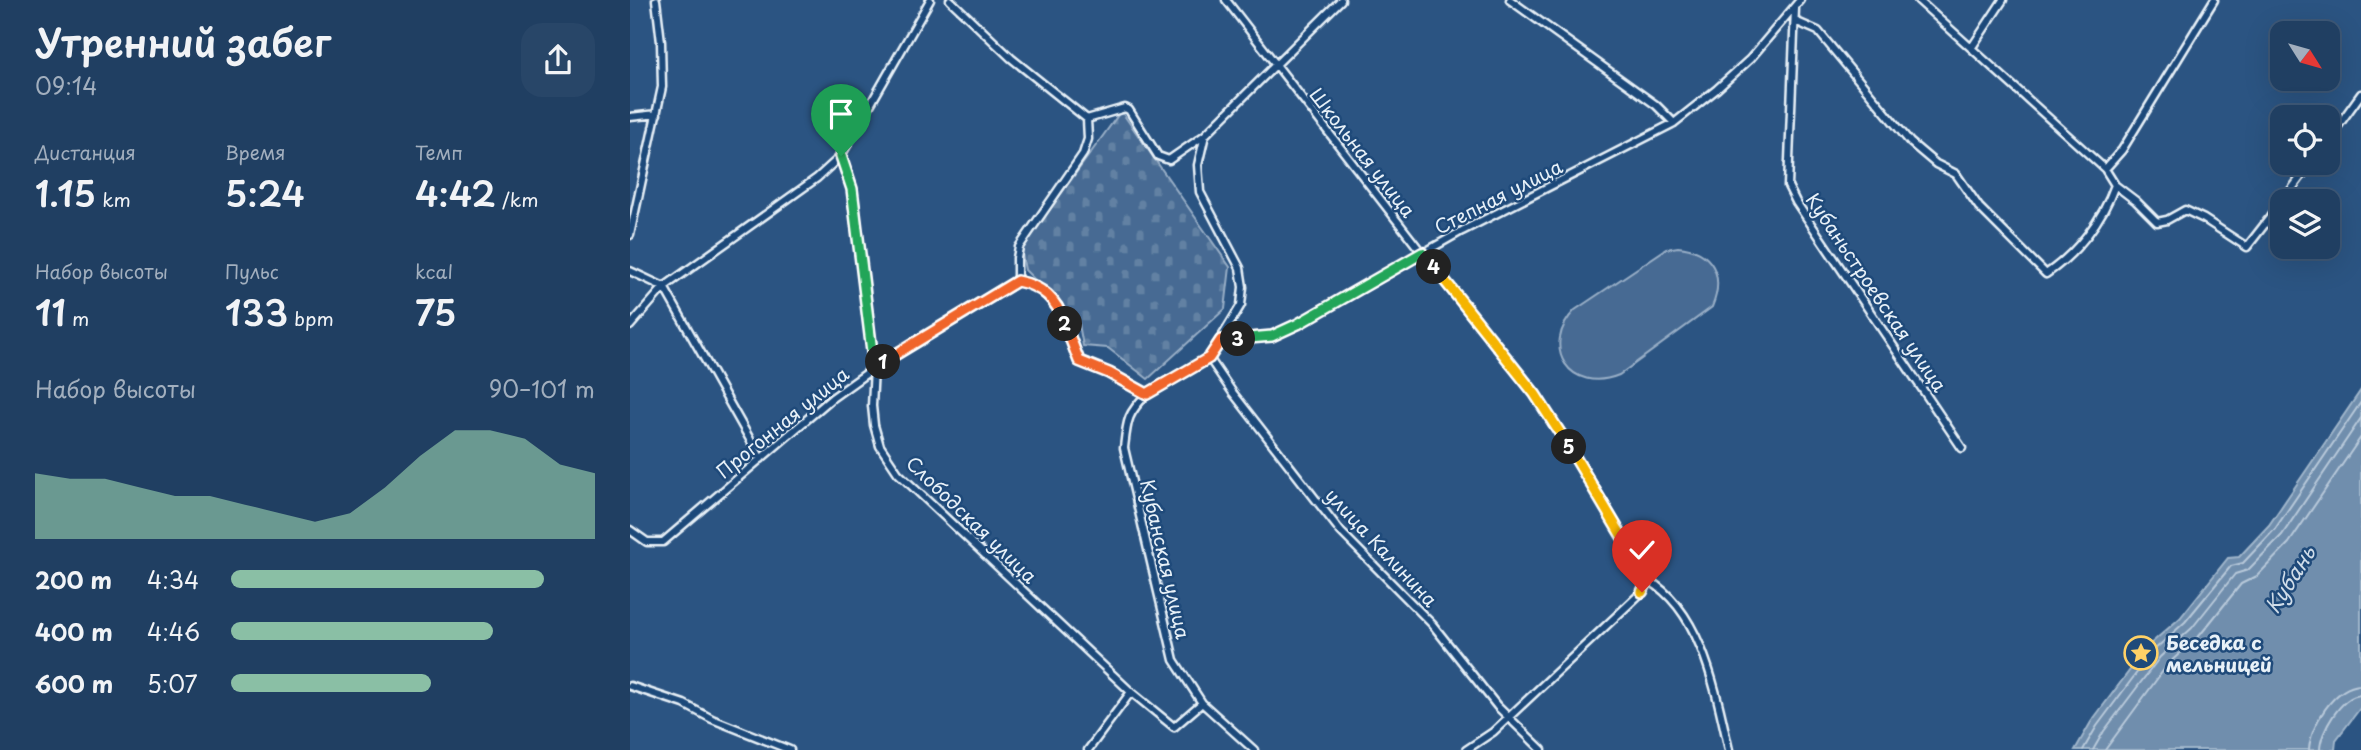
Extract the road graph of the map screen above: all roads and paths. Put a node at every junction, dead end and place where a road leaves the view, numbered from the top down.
1 (656, 0) edge
2 (930, 0) edge
3 (950, 0) edge
4 (1226, 0) edge
5 (1341, 0) edge
6 (1510, 0) edge
7 (1800, 0) edge
8 (1918, 0) edge
9 (2003, 0) edge
10 (2214, 0) edge
11 (1795, 8) junction
12 (1794, 21) junction
13 (1972, 47) junction
14 (1276, 65) junction
15 (2361, 94) edge
16 (657, 114) junction
17 (630, 117) edge
18 (1087, 119) junction
19 (1674, 123) junction
20 (2340, 123) edge
21 (1205, 135) junction
22 (841, 156) junction
23 (2105, 169) junction
24 (2115, 185) junction
25 (2270, 218) edge
26 (630, 235) edge
27 (1422, 253) junction
28 (630, 262) edge
29 (631, 271) edge
30 (1017, 281) junction
31 (664, 287) junction
32 (630, 326) edge
33 (1221, 340) junction
34 (1209, 358) junction
35 (874, 368) junction
36 (1147, 394) junction
37 (1962, 449) dead end
38 (761, 459) junction
39 (630, 530) edge
40 (1648, 580) junction
41 (630, 686) edge
42 (1131, 692) junction
43 (1202, 703) junction
44 (1508, 716) junction
45 (790, 750) edge
46 (1088, 750) edge
47 (1254, 750) edge
48 (1466, 750) edge
49 (1542, 750) edge
50 (1729, 750) edge

1 - 16 street
2 - 22 street
3 - 18 street
4 - 14 street, Школьная улица
5 - 14 street
6 - 19 street
7 - 11 street, Степная улица
8 - 13 street
9 - 13 street
10 - 23 street
11 - 12 street, Кубаньстроевская улица
11 - 19 street, Степная улица
12 - 24 street
12 - 37 street, Кубаньстроевская улица
13 - 23 street
14 - 21 street
14 - 27 street, Школьная улица
15 - 20 street
16 - 17 street
16 - 26 street
18 - 21 street
18 - 30 street
19 - 27 street, Степная улица
21 - 33 street
22 - 31 street
22 - 35 street, Слободская улица
23 - 24 street
24 - 25 street
27 - 33 street, Степная улица
27 - 40 street, Школьная улица
28 - 29 street
29 - 31 street
30 - 35 street, Прогонная улица
30 - 36 street
31 - 32 street
31 - 38 street
33 - 34 street
34 - 36 street
34 - 44 street, улица Калинина
35 - 38 street, Прогонная улица
35 - 42 street, Слободская улица
36 - 43 street, Кубанская улица
38 - 39 street, Прогонная улица
40 - 44 street
40 - 50 street, Школьная улица
41 - 45 street
42 - 43 street, Слободская улица
42 - 46 street
43 - 47 street, Кубанская улица
44 - 48 street
44 - 49 street, улица Калинина

